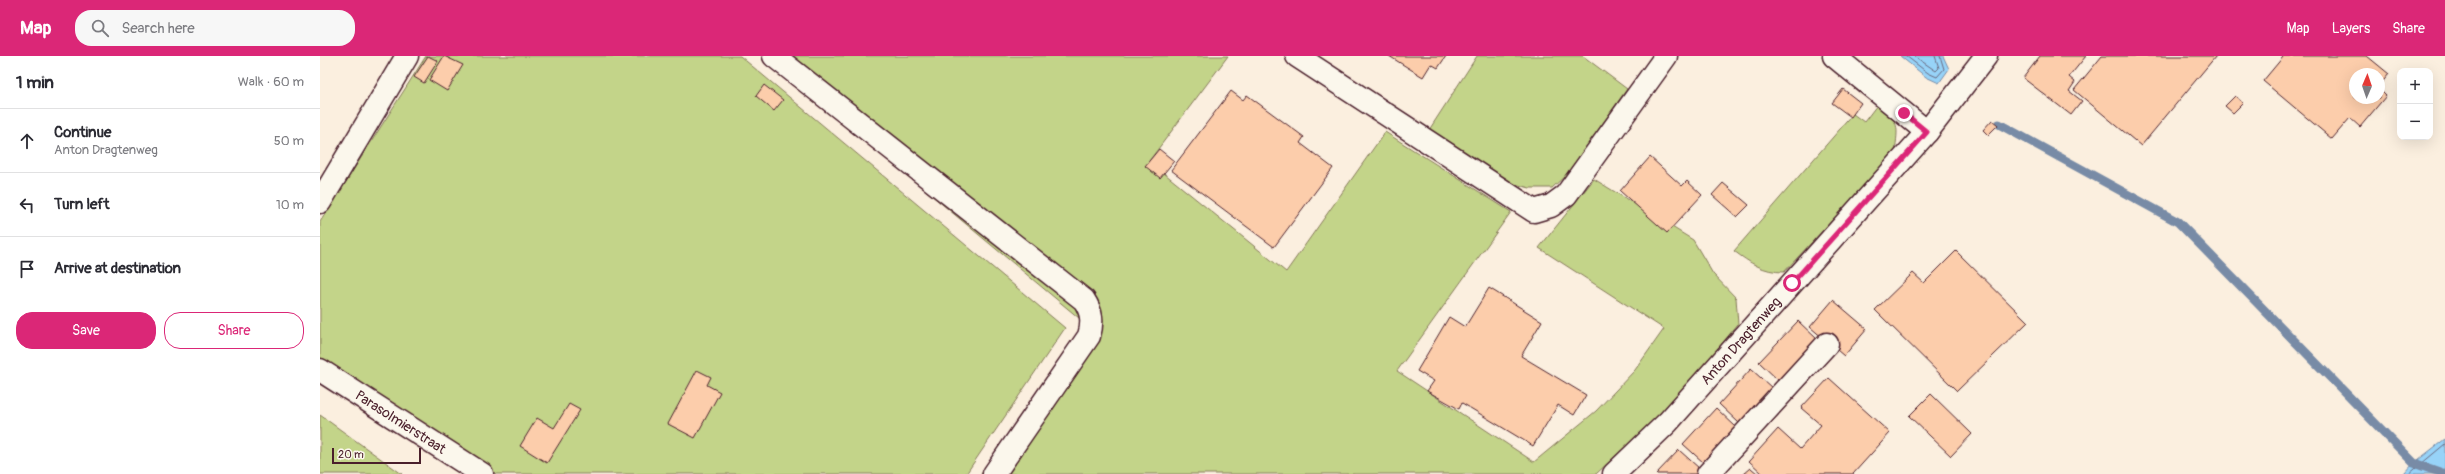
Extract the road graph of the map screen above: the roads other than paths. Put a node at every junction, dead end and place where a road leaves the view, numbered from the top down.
1 (407, 56) edge
2 (774, 56) edge
3 (1297, 56) edge
4 (1666, 56) edge
5 (1834, 56) edge
6 (1983, 57) edge
7 (1927, 132) junction
8 (320, 202) edge
9 (1827, 344) dead end
10 (320, 370) edge
11 (482, 474) edge
12 (994, 474) edge
13 (1614, 474) edge
14 (1708, 474) edge

1 - 8 street
2 - 12 street
3 - 4 street
5 - 7 street
6 - 7 street, Anton Dragtenweg
7 - 13 street, Anton Dragtenweg
9 - 14 street
10 - 11 street, Parasolmierstraat

